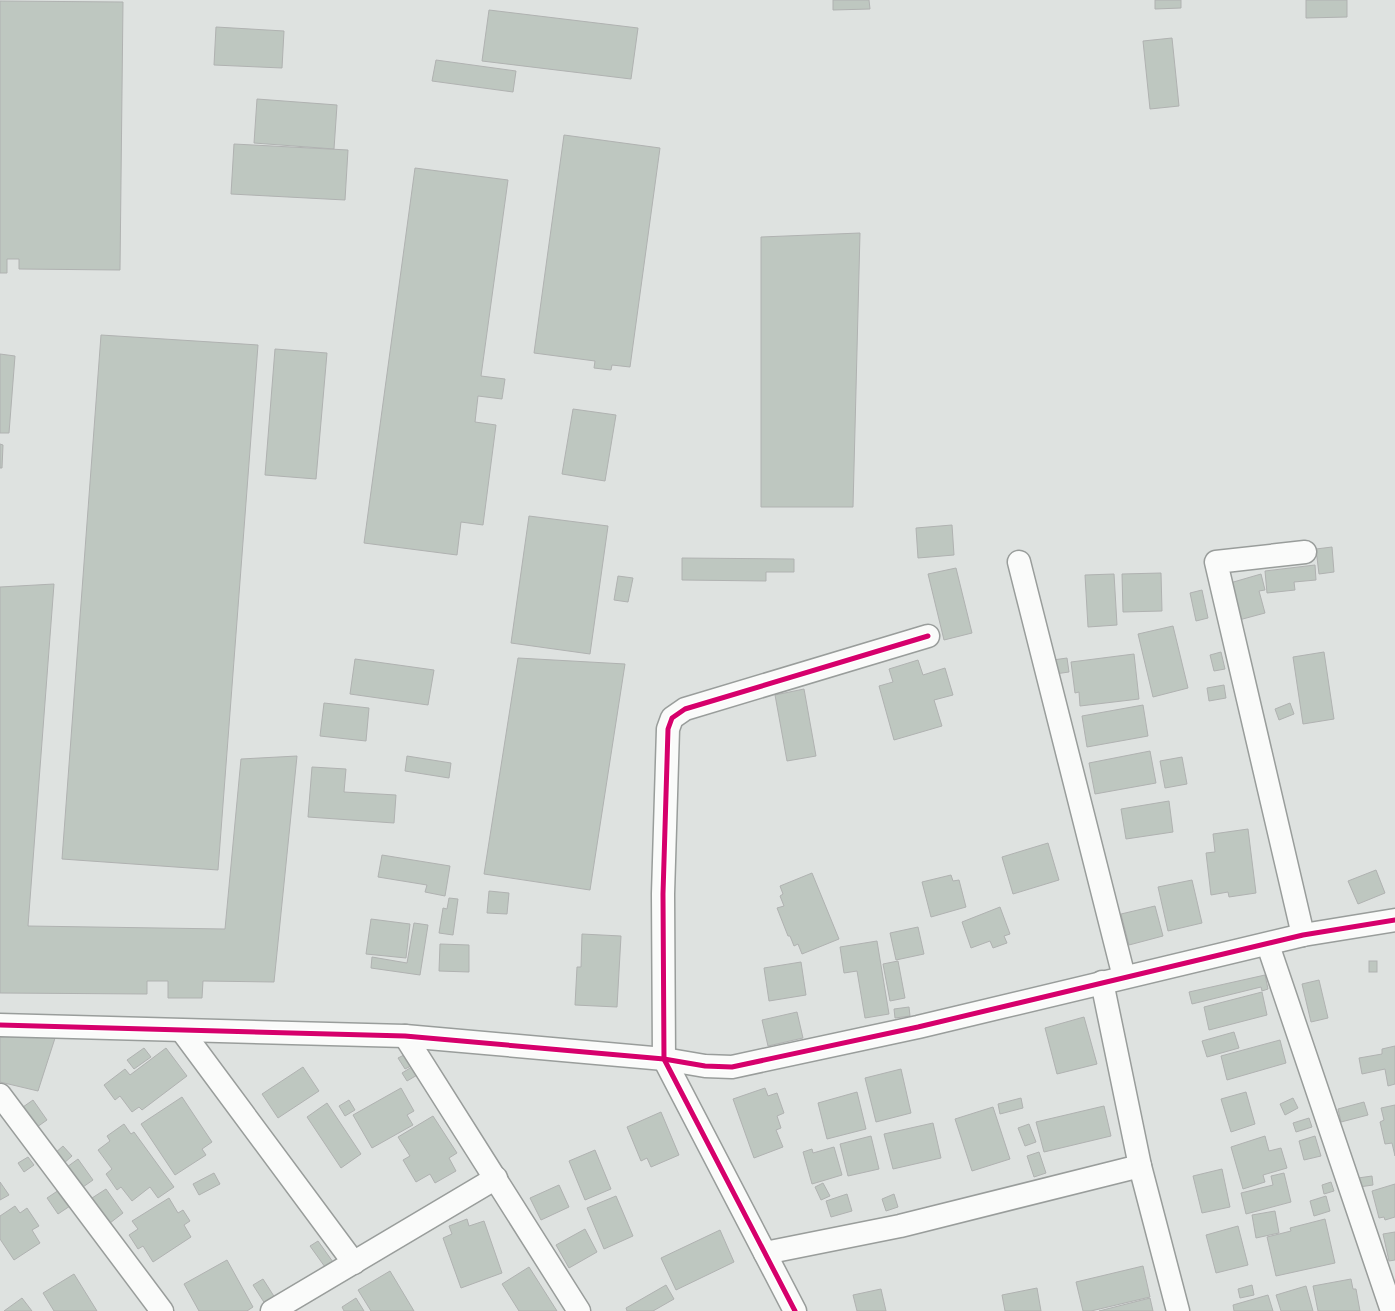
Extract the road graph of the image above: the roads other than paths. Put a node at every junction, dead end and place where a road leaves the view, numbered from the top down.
1 (1305, 552) dead end
2 (1018, 562) dead end
3 (928, 636) dead end
4 (1395, 920) edge
5 (1303, 935) junction
6 (1268, 945) junction
7 (1113, 980) junction
8 (0, 1025) edge
9 (182, 1031) junction
10 (405, 1036) junction
11 (664, 1059) junction
12 (0, 1095) edge
13 (1140, 1166) junction
14 (496, 1178) junction
15 (765, 1253) junction
16 (354, 1263) junction
17 (162, 1311) edge
18 (272, 1311) edge
19 (579, 1311) edge
20 (795, 1311) edge
21 (1178, 1311) edge
22 (1392, 1311) edge

1 - 5 street
2 - 7 street
3 - 11 street
4 - 5 street
5 - 6 street
6 - 7 street
6 - 22 street
7 - 11 street
7 - 13 street
8 - 9 street
9 - 10 street
9 - 16 street
10 - 11 street
10 - 14 street
11 - 15 street
12 - 17 street
13 - 15 street
13 - 21 street
14 - 16 street
14 - 19 street
15 - 20 street
16 - 18 street

